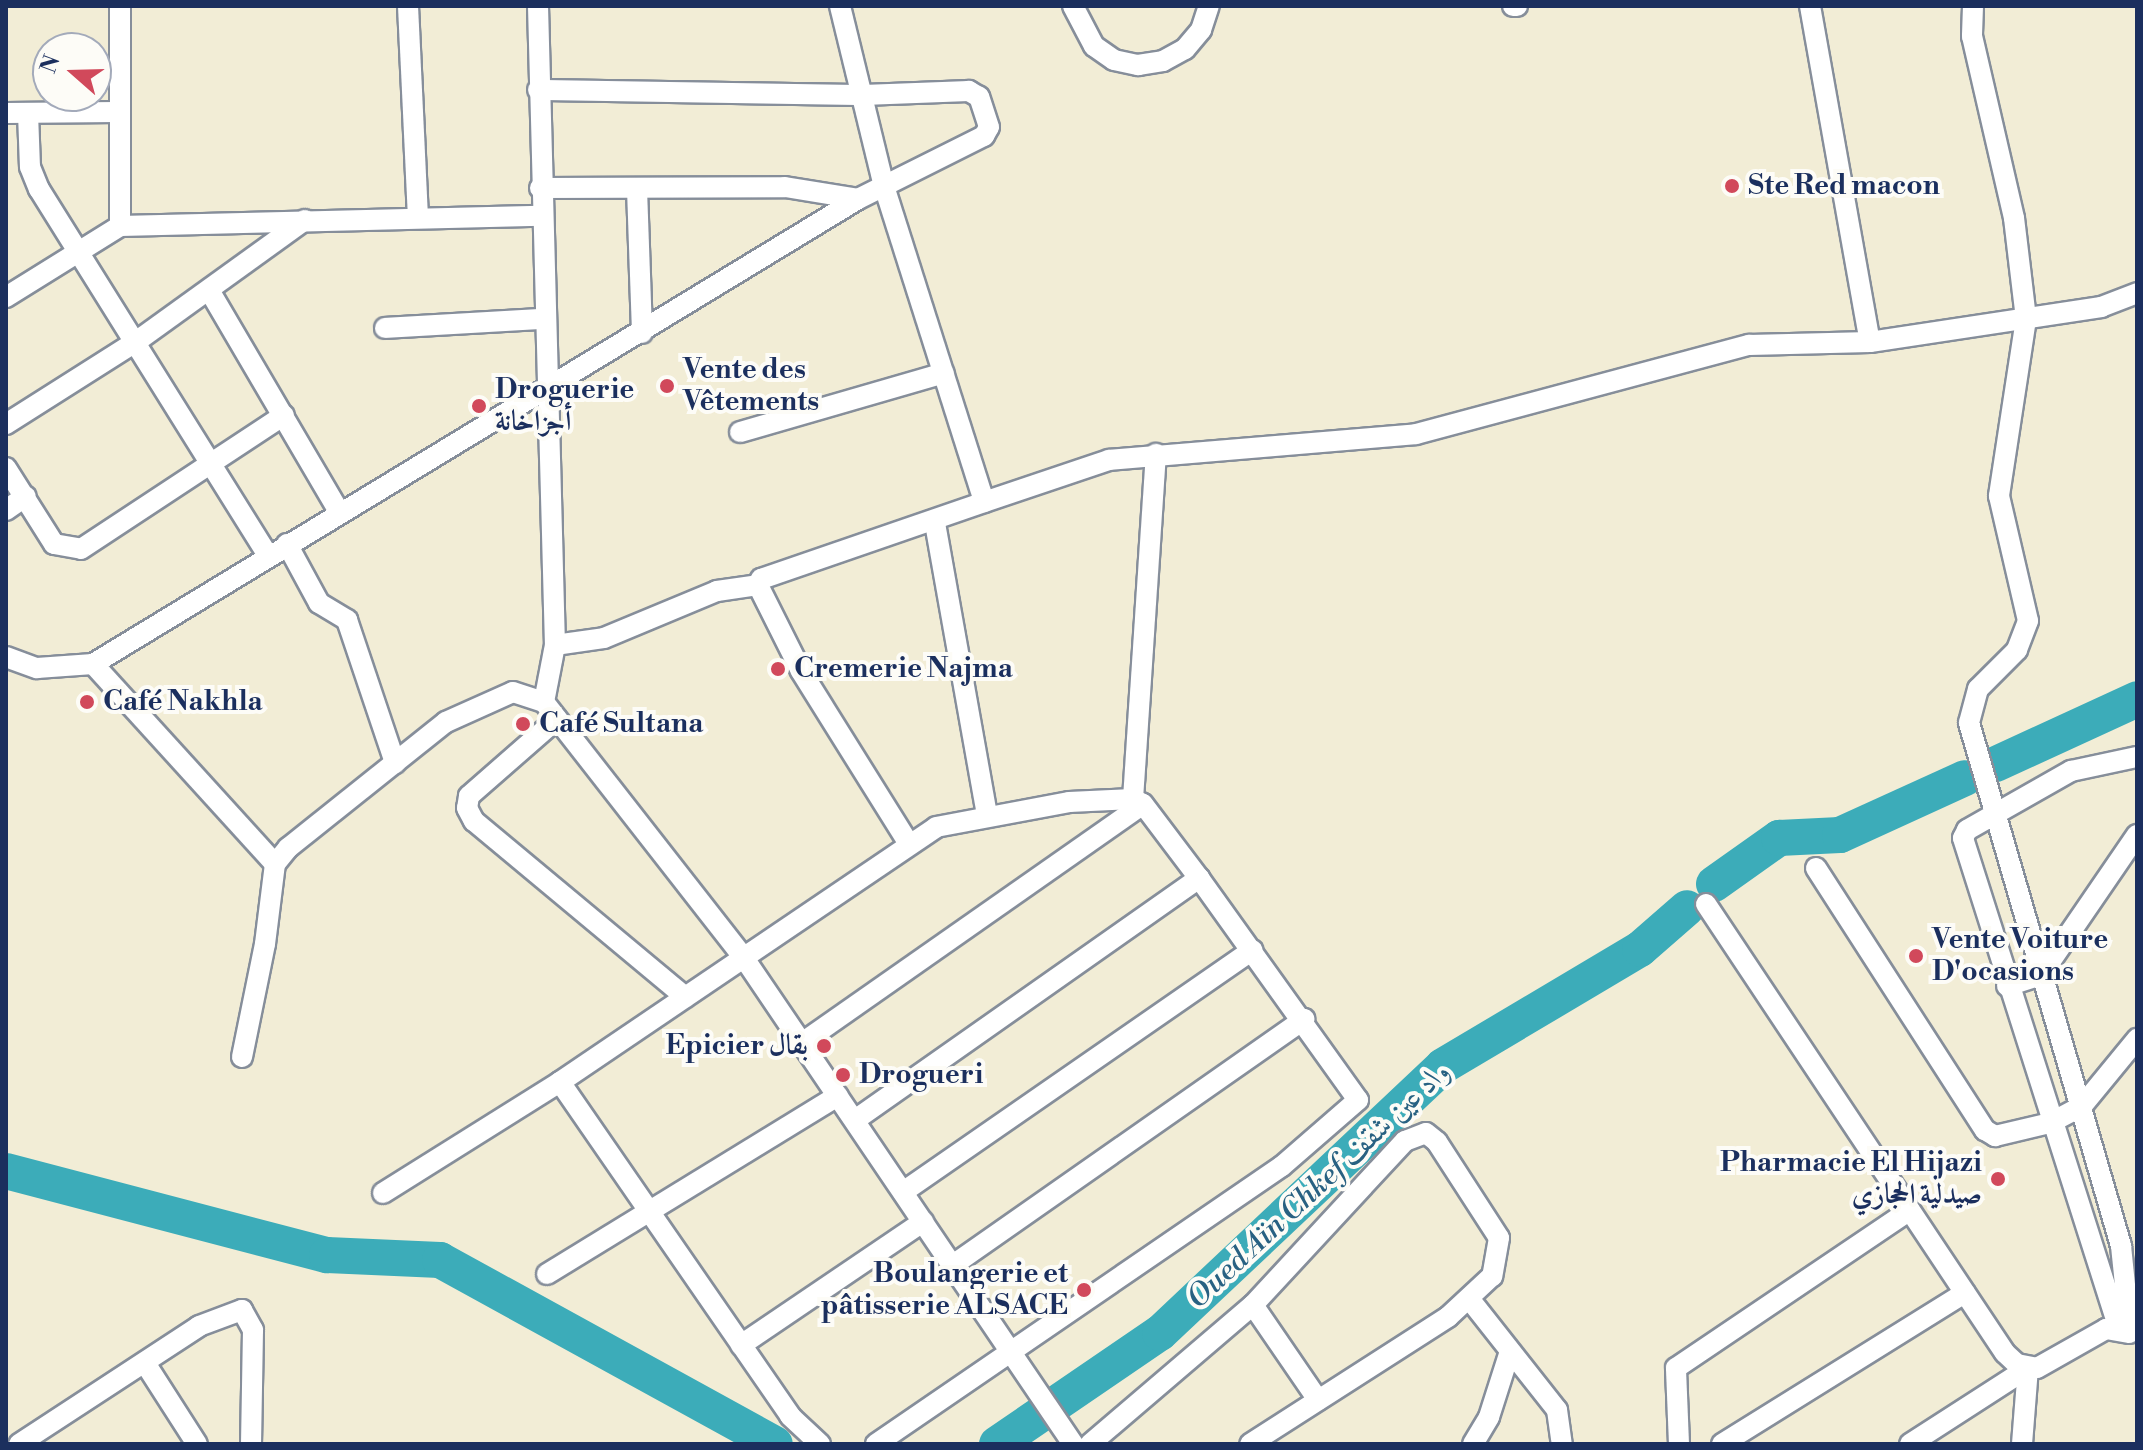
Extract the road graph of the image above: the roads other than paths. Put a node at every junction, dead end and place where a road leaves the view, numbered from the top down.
1 (120, 6) edge
2 (408, 6) edge
3 (538, 6) edge
4 (840, 6) edge
5 (1073, 6) edge
6 (1209, 6) edge
7 (1810, 6) edge
8 (1973, 6) edge
9 (538, 90) junction
10 (863, 95) junction
11 (118, 112) junction
12 (6, 113) edge
13 (28, 113) junction
14 (884, 186) junction
15 (540, 188) junction
16 (637, 189) junction
17 (858, 199) junction
18 (541, 216) junction
19 (418, 217) junction
20 (305, 220) junction
21 (120, 226) junction
22 (79, 251) junction
23 (209, 290) junction
24 (2137, 293) edge
25 (6, 297) edge
26 (543, 319) junction
27 (2026, 319) junction
28 (385, 328) dead end
29 (642, 333) junction
30 (137, 341) junction
31 (1870, 342) junction
32 (944, 373) junction
33 (545, 390) junction
34 (284, 415) junction
35 (6, 424) edge
36 (740, 432) dead end
37 (1156, 454) junction
38 (214, 463) junction
39 (6, 468) edge
40 (26, 496) junction
41 (984, 502) junction
42 (6, 510) edge
43 (340, 513) junction
44 (935, 523) junction
45 (287, 544) junction
46 (268, 556) junction
47 (758, 585) junction
48 (555, 645) junction
49 (6, 657) edge
50 (93, 664) junction
51 (544, 702) junction
52 (557, 719) junction
53 (2137, 757) edge
54 (395, 763) junction
55 (1138, 802) junction
56 (987, 814) junction
57 (1998, 817) junction
58 (2137, 835) edge
59 (909, 844) junction
60 (275, 864) junction
61 (1816, 868) dead end
62 (1199, 878) junction
63 (1706, 904) dead end
64 (1252, 950) junction
65 (744, 958) junction
66 (2041, 975) junction
67 (2007, 986) junction
68 (685, 997) junction
69 (1304, 1019) junction
70 (2137, 1039) edge
71 (802, 1043) junction
72 (242, 1057) dead end
73 (560, 1082) junction
74 (838, 1096) junction
75 (2082, 1106) junction
76 (855, 1120) junction
77 (2050, 1123) junction
78 (903, 1192) junction
79 (383, 1193) dead end
80 (1910, 1210) junction
81 (648, 1211) junction
82 (923, 1222) junction
83 (953, 1265) junction
84 (547, 1274) dead end
85 (1965, 1293) junction
86 (1471, 1301) junction
87 (1253, 1305) junction
88 (2129, 1333) edge
89 (741, 1345) junction
90 (1510, 1351) junction
91 (1014, 1353) junction
92 (145, 1363) junction
93 (2028, 1368) junction
94 (1318, 1400) junction
95 (19, 1444) edge
96 (197, 1444) edge
97 (251, 1444) edge
98 (820, 1444) edge
99 (876, 1444) edge
100 (1073, 1444) edge
101 (1090, 1444) edge
102 (1250, 1444) edge
103 (1473, 1444) edge
104 (1562, 1444) edge
105 (1679, 1444) edge
106 (1722, 1444) edge
107 (1910, 1444) edge
108 (2022, 1444) edge

1 - 11 street
2 - 19 street
3 - 9 street
4 - 10 street
5 - 6 street
7 - 31 street
8 - 27 street
9 - 10 street
9 - 15 street
10 - 14 street
10 - 14 street
11 - 13 street
11 - 21 street
12 - 13 street
13 - 22 street
14 - 17 street
14 - 32 street
15 - 16 street
15 - 18 street
16 - 17 street
16 - 29 street
17 - 29 street
18 - 19 street
18 - 26 street
19 - 20 street
20 - 21 street
20 - 23 street
21 - 22 street
22 - 25 street
22 - 30 street
23 - 30 street
23 - 34 street
24 - 27 street
26 - 28 street
26 - 33 street
27 - 31 street
27 - 57 street
29 - 33 street
30 - 35 street
30 - 38 street
31 - 37 street
32 - 36 street
32 - 41 street
33 - 43 street
33 - 48 street
34 - 38 street
34 - 43 street
37 - 41 street
37 - 55 street
38 - 40 street
38 - 46 street
39 - 40 street
40 - 42 street
41 - 44 street
43 - 45 street
44 - 47 street
44 - 56 street
45 - 46 street
45 - 54 street
46 - 50 street
47 - 48 street
47 - 59 street
48 - 51 street
49 - 50 street
50 - 60 street
51 - 52 street
51 - 54 street
52 - 65 street
52 - 68 street
53 - 57 street
54 - 60 street
55 - 56 street
55 - 62 street
55 - 71 street
56 - 59 street
57 - 66 street
57 - 67 street
58 - 66 street
59 - 65 street
60 - 72 street
61 - 77 street
62 - 64 street
62 - 76 street
63 - 80 street
64 - 69 street
64 - 78 street
65 - 68 street
65 - 71 street
66 - 67 street
66 - 75 street
67 - 77 street
68 - 73 street
69 - 83 street
69 - 91 street
70 - 75 street
71 - 74 street
73 - 79 street
73 - 81 street
74 - 76 street
74 - 81 street
75 - 77 street
75 - 88 street
76 - 78 street
77 - 88 street
78 - 82 street
80 - 85 street
80 - 105 street
81 - 84 street
81 - 89 street
82 - 83 street
82 - 89 street
83 - 91 street
85 - 93 street
85 - 106 street
86 - 87 street
86 - 90 street
86 - 94 street
87 - 94 street
87 - 101 street
88 - 93 street
89 - 98 street
90 - 103 street
90 - 104 street
91 - 99 street
91 - 100 street
92 - 95 street
92 - 96 street
92 - 97 street
93 - 107 street
93 - 108 street
94 - 102 street

